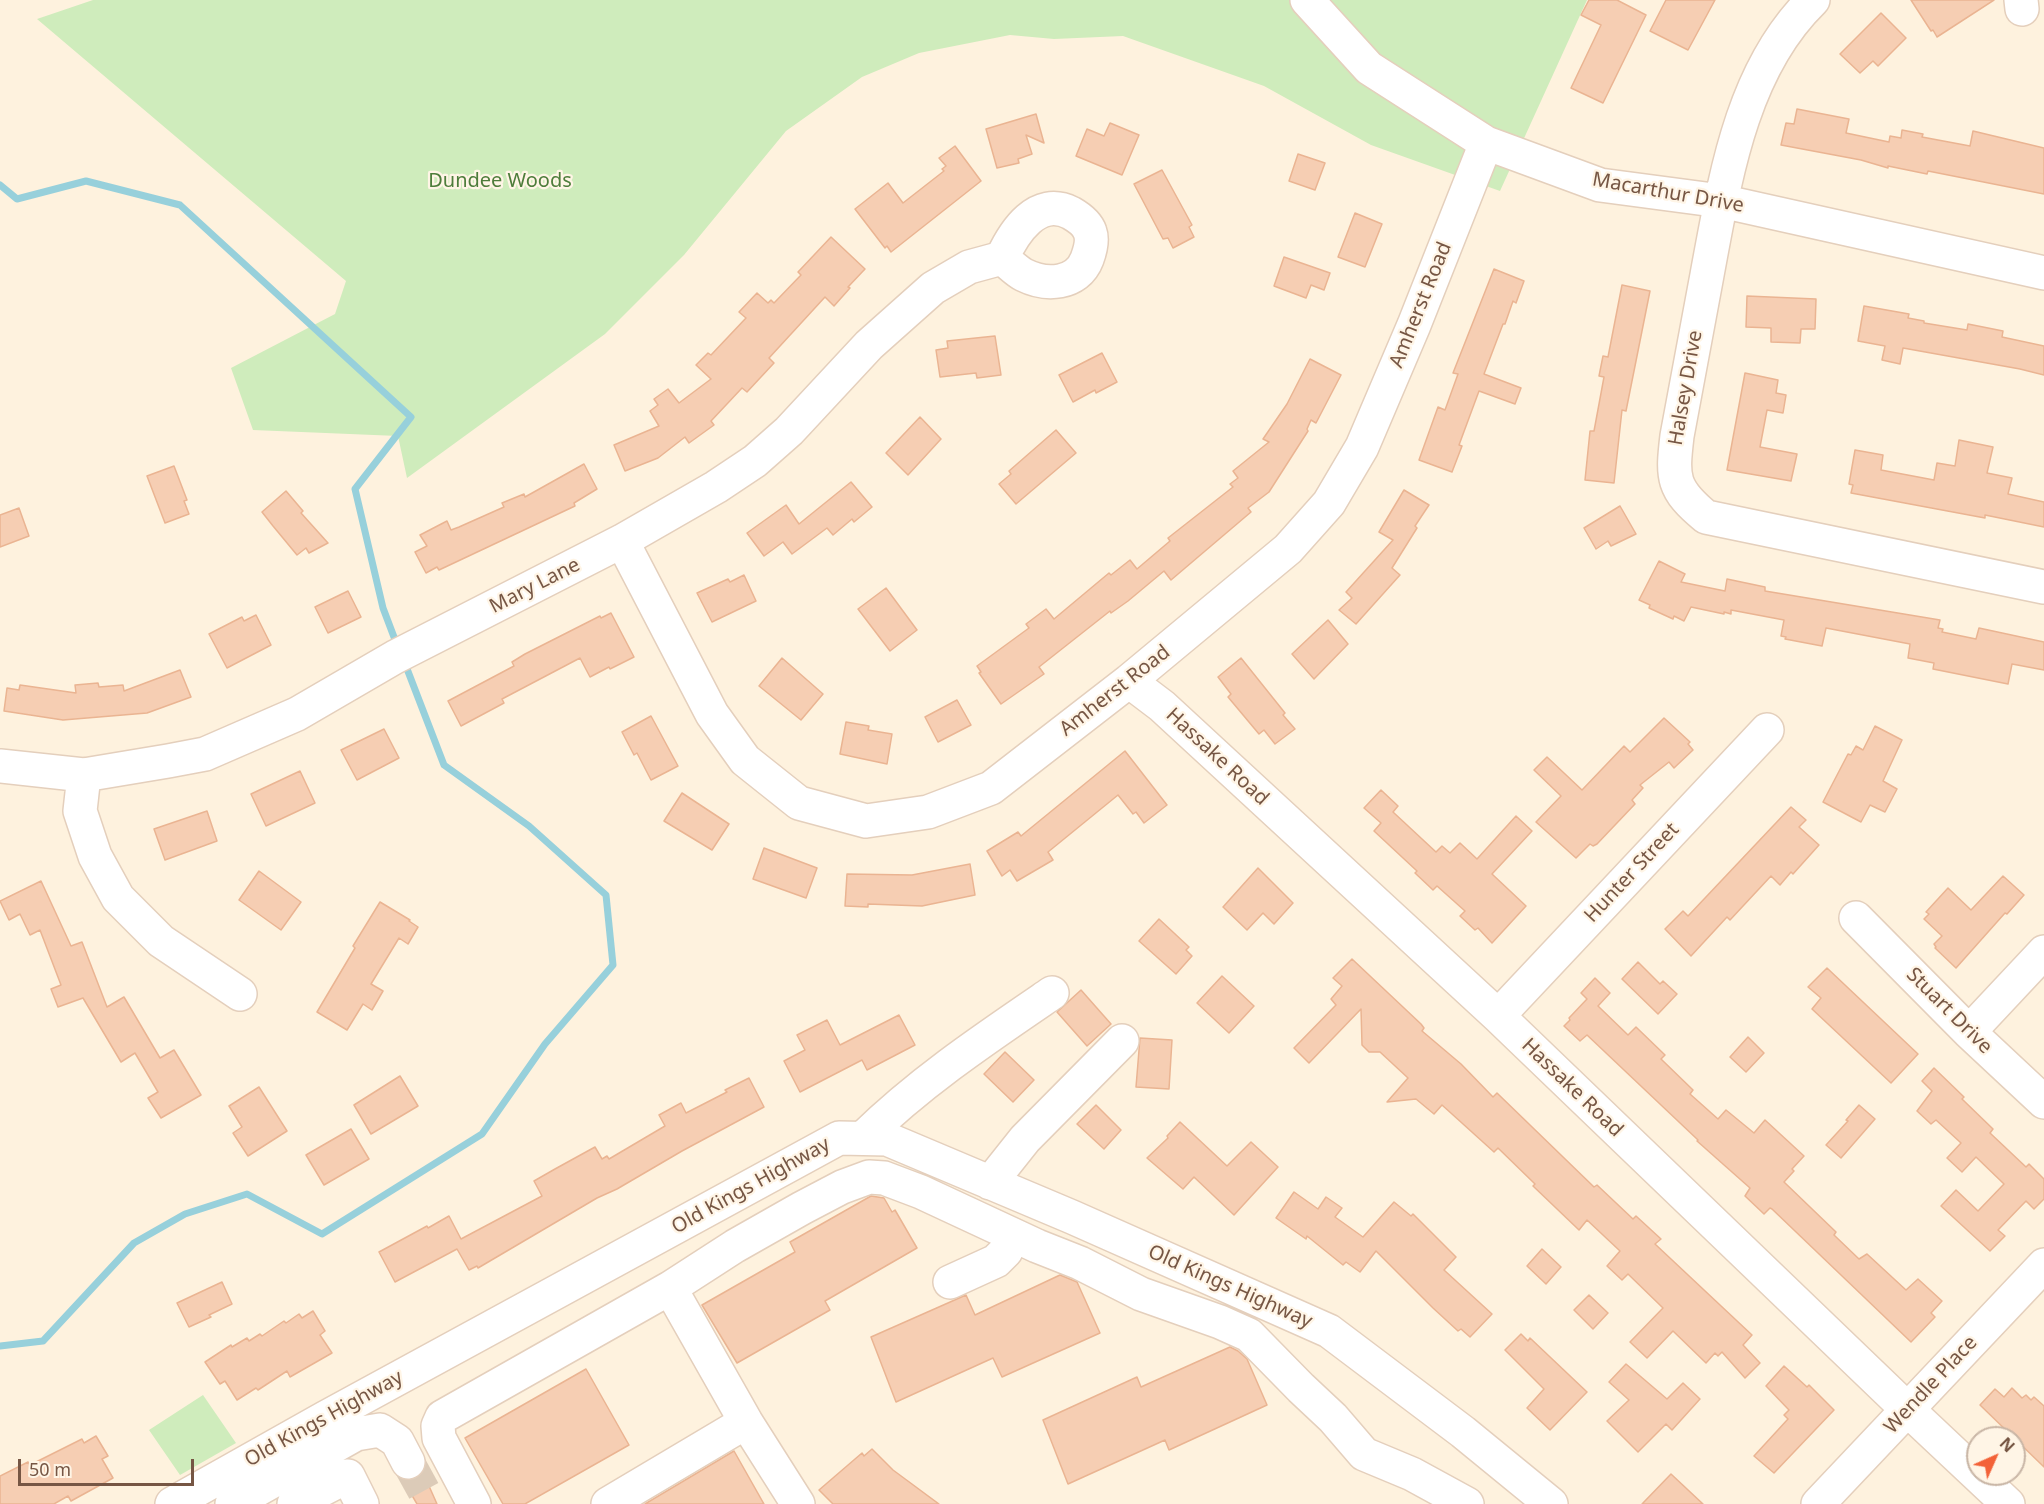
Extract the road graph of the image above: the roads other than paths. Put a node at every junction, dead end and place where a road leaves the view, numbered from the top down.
1 (1307, 0) edge
2 (1813, 0) edge
3 (1486, 143) junction
4 (1721, 201) junction
5 (1002, 258) dead end
6 (2044, 273) edge
7 (622, 541) junction
8 (2044, 587) edge
9 (1129, 681) junction
10 (1767, 730) dead end
11 (0, 766) edge
12 (84, 775) junction
13 (1856, 918) dead end
14 (2044, 952) edge
15 (1052, 993) dead end
16 (240, 994) dead end
17 (1497, 1016) junction
18 (1969, 1032) junction
19 (1122, 1041) dead end
20 (2044, 1102) edge
21 (863, 1138) junction
22 (990, 1183) junction
23 (1012, 1235) junction
24 (2044, 1265) edge
25 (950, 1282) dead end
26 (670, 1288) junction
27 (1908, 1410) junction
28 (746, 1422) junction
29 (408, 1462) tunnel mouth
30 (355, 1490) edge
31 (172, 1504) edge
32 (232, 1504) edge
33 (294, 1504) edge
34 (474, 1504) edge
35 (608, 1504) edge
36 (798, 1504) edge
37 (1467, 1504) edge
38 (1551, 1504) edge
39 (1818, 1504) edge
40 (2008, 1504) edge

1 - 3 street, Macarthur Drive
2 - 4 street, Halsey Drive
3 - 4 street, Macarthur Drive
3 - 9 street, Amherst Road
4 - 6 street, Macarthur Drive
4 - 8 street, Halsey Drive
5 - 7 street, Mary Lane
7 - 9 street, Amherst Road
7 - 12 street, Mary Lane
9 - 17 street, Hassake Road
10 - 17 street, Hunter Street
11 - 12 street, Mary Lane
12 - 16 street
13 - 18 street, Stuart Drive
14 - 18 street
15 - 21 street
17 - 27 street, Hassake Road
18 - 20 street, Stuart Drive
19 - 22 street
21 - 22 street, Old Kings Highway
21 - 31 street, Old Kings Highway
22 - 38 street, Old Kings Highway
23 - 25 street
23 - 26 street
23 - 37 street
24 - 27 street, Wendle Place
26 - 28 street
26 - 34 street
27 - 39 street, Wendle Place
27 - 40 street, Hassake Road
28 - 35 street
28 - 36 street
29 - 32 street
30 - 33 street

